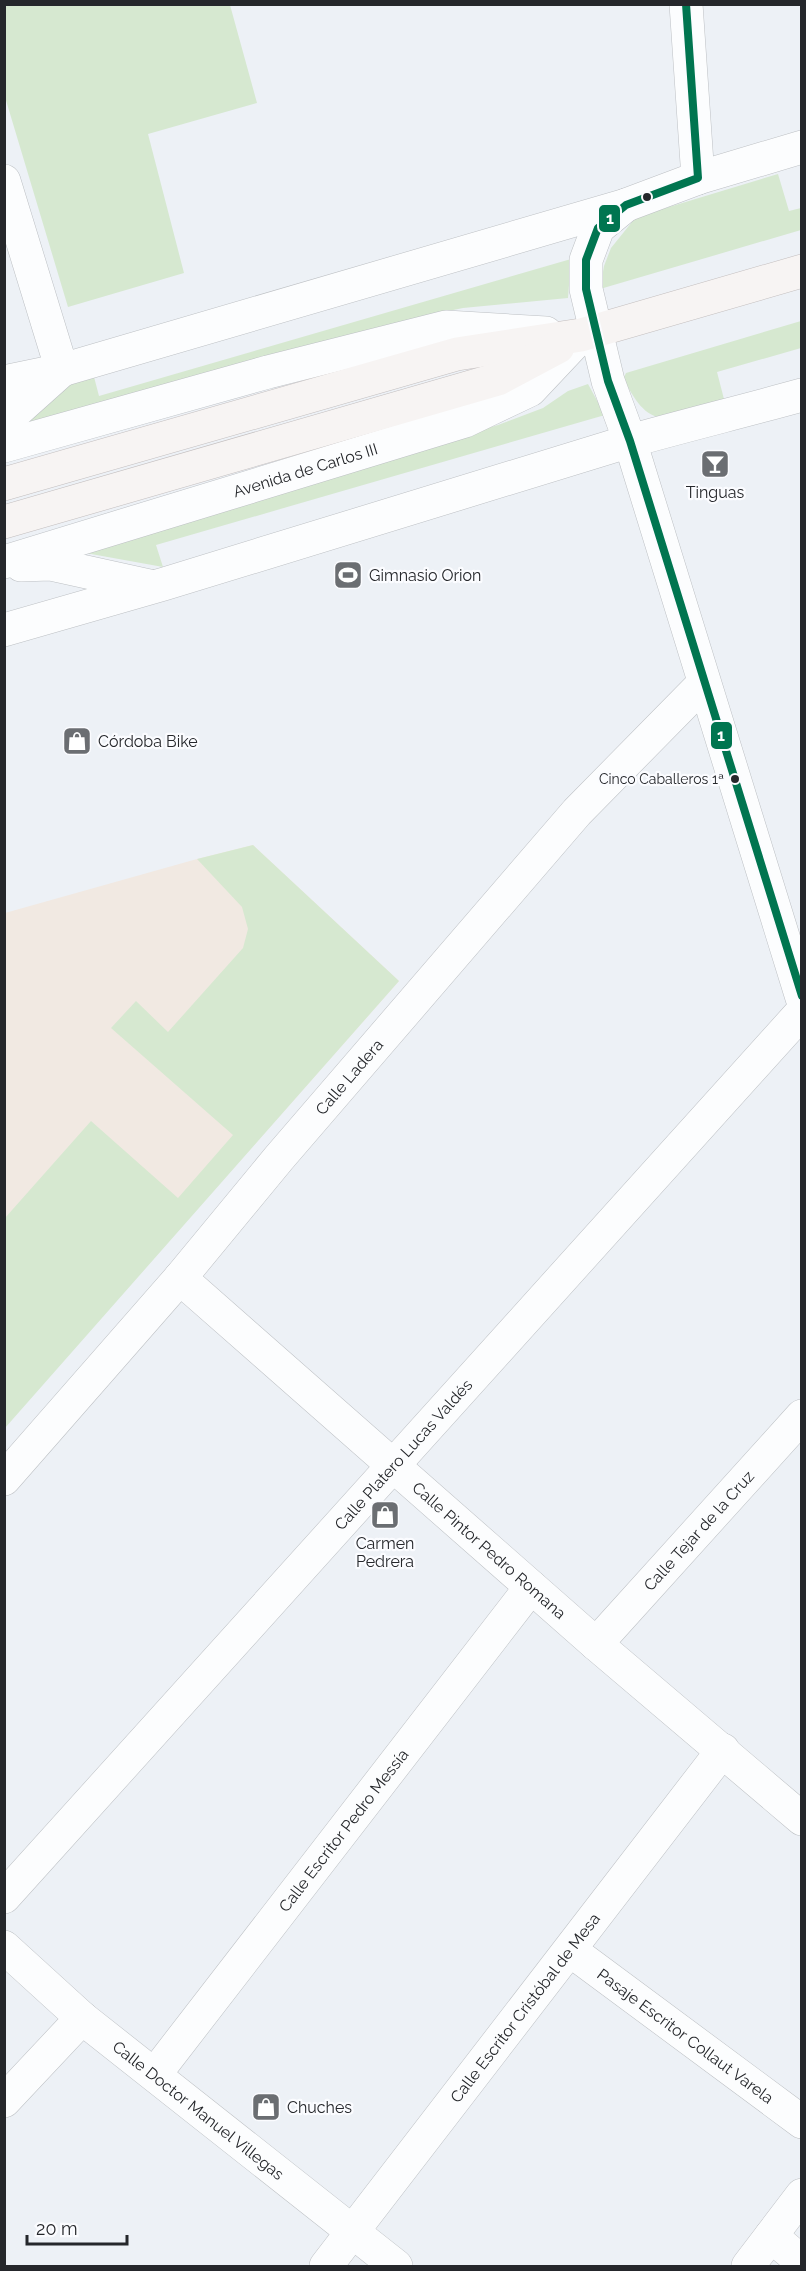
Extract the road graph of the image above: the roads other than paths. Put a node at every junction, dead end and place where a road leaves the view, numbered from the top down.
1 (686, 4) edge
2 (801, 147) edge
3 (698, 178) junction
4 (4, 181) edge
5 (634, 203) junction
6 (801, 271) edge
7 (588, 333) junction
8 (62, 370) junction
9 (4, 382) edge
10 (801, 395) edge
11 (4, 422) edge
12 (630, 441) junction
13 (4, 446) edge
14 (4, 484) edge
15 (4, 522) edge
16 (4, 564) edge
17 (165, 584) junction
18 (4, 630) edge
19 (703, 684) junction
20 (801, 998) edge
21 (801, 1012) edge
22 (180, 1278) junction
23 (801, 1416) edge
24 (392, 1464) junction
25 (4, 1479) edge
26 (531, 1587) junction
27 (596, 1644) junction
28 (723, 1750) junction
29 (801, 1819) edge
30 (4, 1897) edge
31 (4, 1947) edge
32 (570, 1950) junction
33 (82, 2018) junction
34 (155, 2074) junction
35 (4, 2102) edge
36 (801, 2122) edge
37 (801, 2195) edge
38 (354, 2231) junction
39 (771, 2236) junction
40 (801, 2262) edge
41 (326, 2266) edge
42 (396, 2266) edge
43 (748, 2266) edge

1 - 3 street
2 - 3 street
3 - 5 street
4 - 8 street
5 - 7 street
5 - 8 street
6 - 7 main road, Avenida de Carlos III
7 - 12 street
7 - 13 street, Avenida de Carlos III
7 - 14 main road, Avenida de Carlos III
7 - 15 main road, Avenida de Carlos III
7 - 16 street, Avenida de Carlos III
8 - 9 street
8 - 11 street
10 - 12 street, Avenida de Carlos III
12 - 17 street, Avenida de Carlos III
12 - 19 street
16 - 17 street, Avenida de Carlos III
17 - 18 street, Avenida de Carlos III
19 - 20 street
19 - 22 street, Calle Ladera
21 - 24 street, Calle Platero Lucas Valdés
22 - 24 street, Calle Pintor Pedro Romana
22 - 25 street, Calle Ladera
23 - 27 street, Calle Tejar de la Cruz
24 - 26 street, Calle Pintor Pedro Romana
24 - 30 street, Calle Platero Lucas Valdés
26 - 27 street, Calle Pintor Pedro Romana
26 - 34 street, Calle Escritor Pedro Messía
27 - 28 street, Calle Pintor Pedro Romana
28 - 29 street, Calle Pintor Pedro Romana
28 - 32 street, Calle Escritor Cristóbal de Mesa
31 - 33 street, Calle Doctor Manuel Villegas
32 - 36 street, Pasaje Escritor Collaut Varela
32 - 38 street, Calle Escritor Cristóbal de Mesa
33 - 34 street, Calle Doctor Manuel Villegas
33 - 35 street
34 - 38 street, Calle Doctor Manuel Villegas
37 - 39 street
38 - 41 street, Calle Escritor Cristóbal de Mesa
38 - 42 street, Calle Doctor Manuel Villegas
39 - 40 street
39 - 43 street

